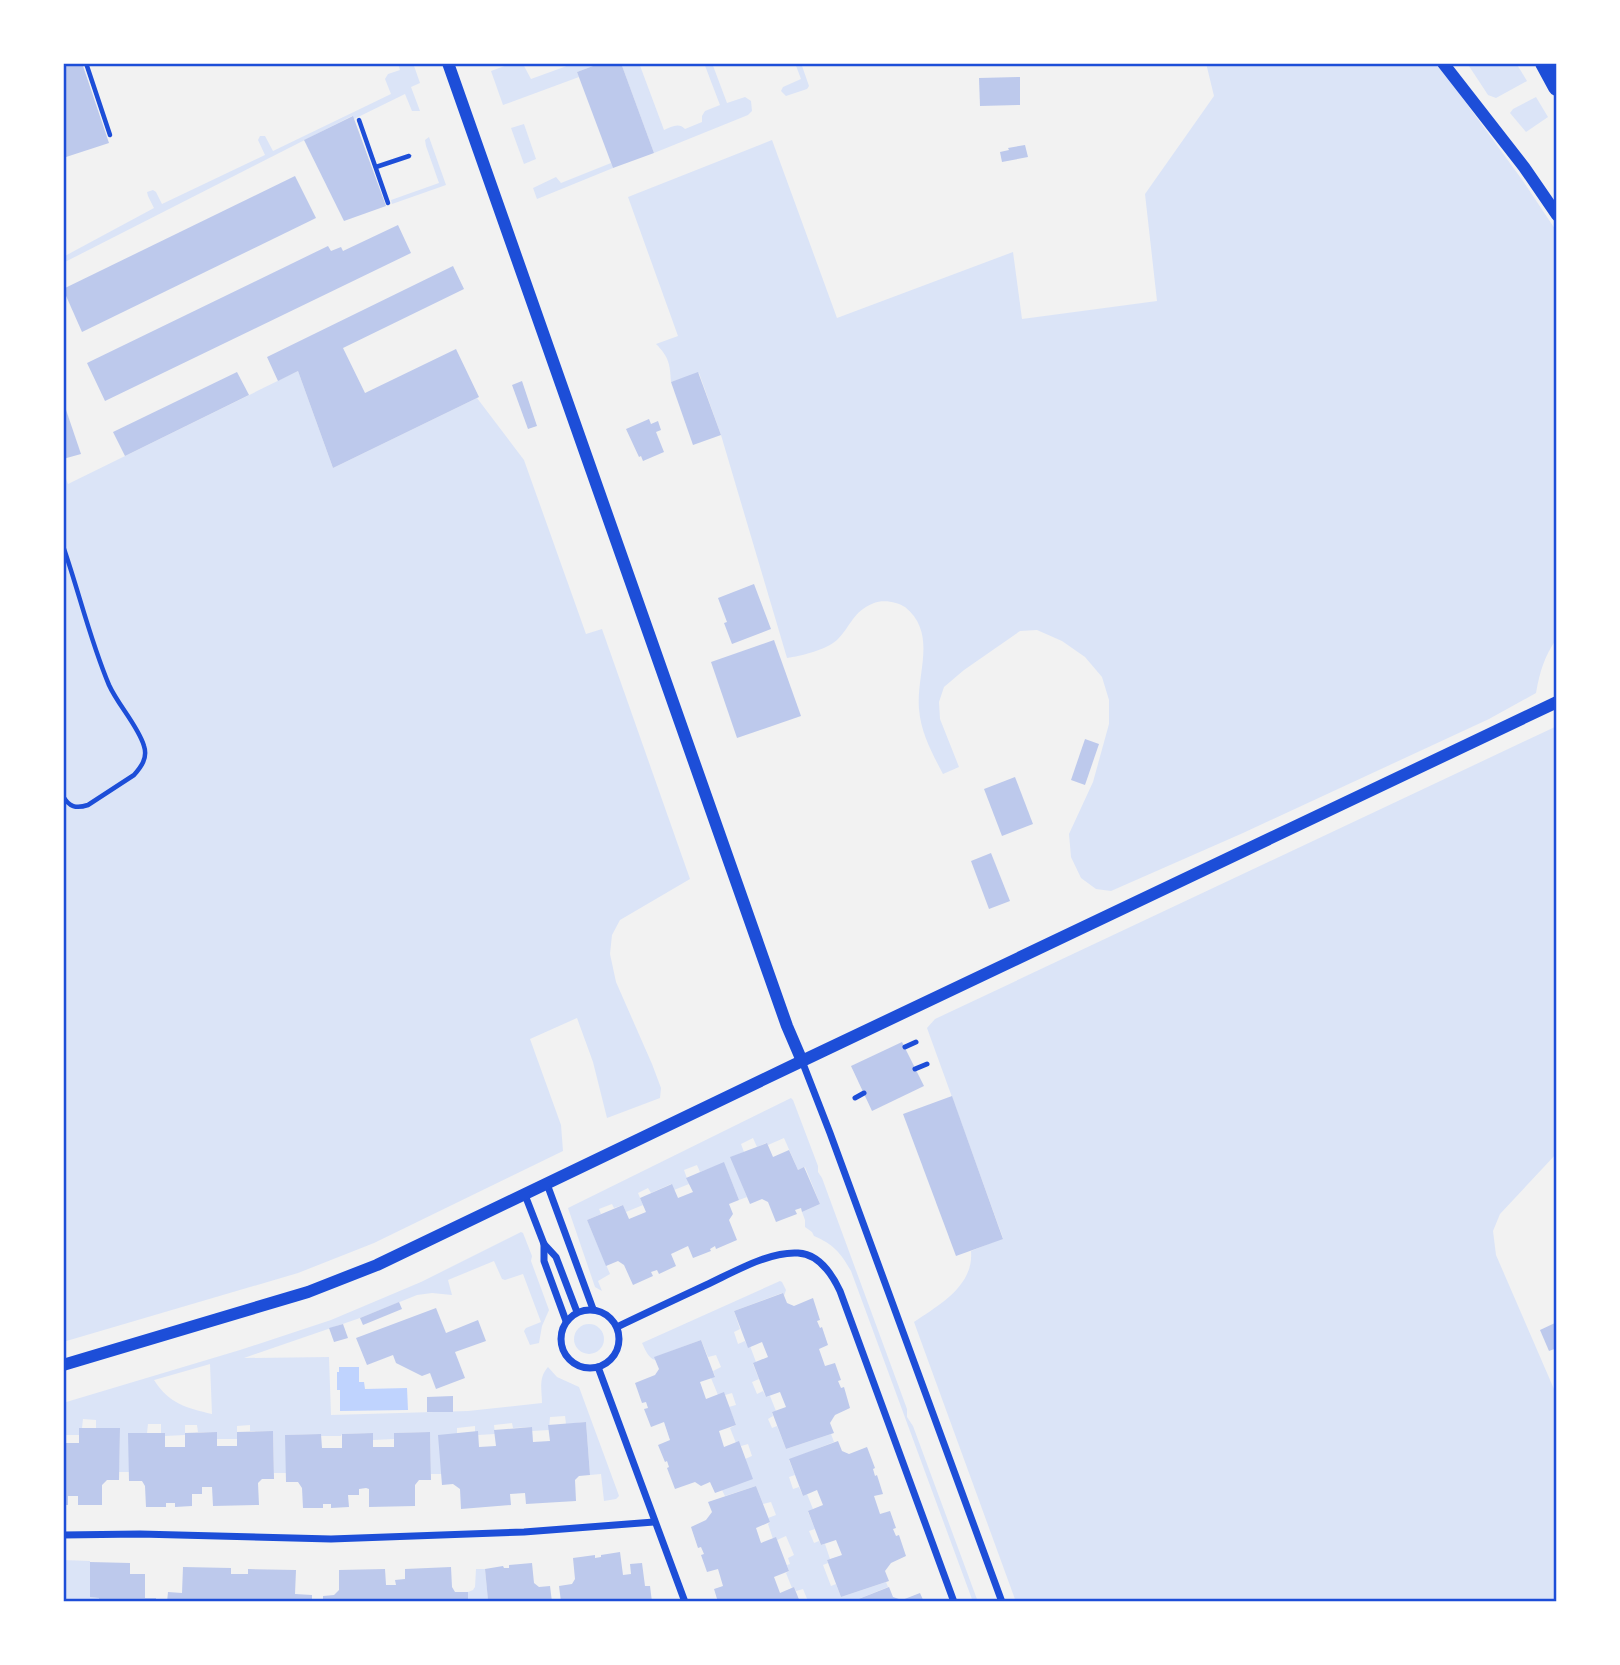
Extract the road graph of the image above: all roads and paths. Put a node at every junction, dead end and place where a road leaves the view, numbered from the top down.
1 (86, 63) edge
2 (448, 63) edge
3 (1443, 63) edge
4 (1544, 63) edge
5 (1557, 87) edge
6 (359, 120) dead end
7 (110, 135) dead end
8 (409, 156) dead end
9 (376, 167) junction
10 (388, 203) dead end
11 (1557, 215) edge
12 (63, 546) edge
13 (1557, 702) edge
14 (63, 796) edge
15 (916, 1042) dead end
16 (905, 1047) dead end
17 (802, 1061) junction
18 (927, 1064) dead end
19 (915, 1069) dead end
20 (864, 1093) dead end
21 (855, 1098) dead end
22 (547, 1184) junction
23 (525, 1195) junction
24 (544, 1244) junction
25 (593, 1309) junction
26 (577, 1312) junction
27 (566, 1321) junction
28 (617, 1327) junction
29 (63, 1366) edge
30 (598, 1367) junction
31 (654, 1522) junction
32 (63, 1535) edge
33 (685, 1602) edge
34 (954, 1602) edge
35 (1002, 1602) edge

1 - 7 path
2 - 17 street
3 - 11 street
4 - 5 highway
6 - 9 path
8 - 9 path
9 - 10 path
12 - 14 path
13 - 17 street
15 - 16 lane
17 - 22 street
17 - 35 street
18 - 19 lane
20 - 21 lane
22 - 23 street
22 - 25 street
23 - 24 street
23 - 29 street
24 - 26 street
24 - 27 street
25 - 26 street
25 - 28 street
26 - 27 street
27 - 30 street
28 - 30 street
28 - 34 street
30 - 31 street
31 - 32 street
31 - 33 street

